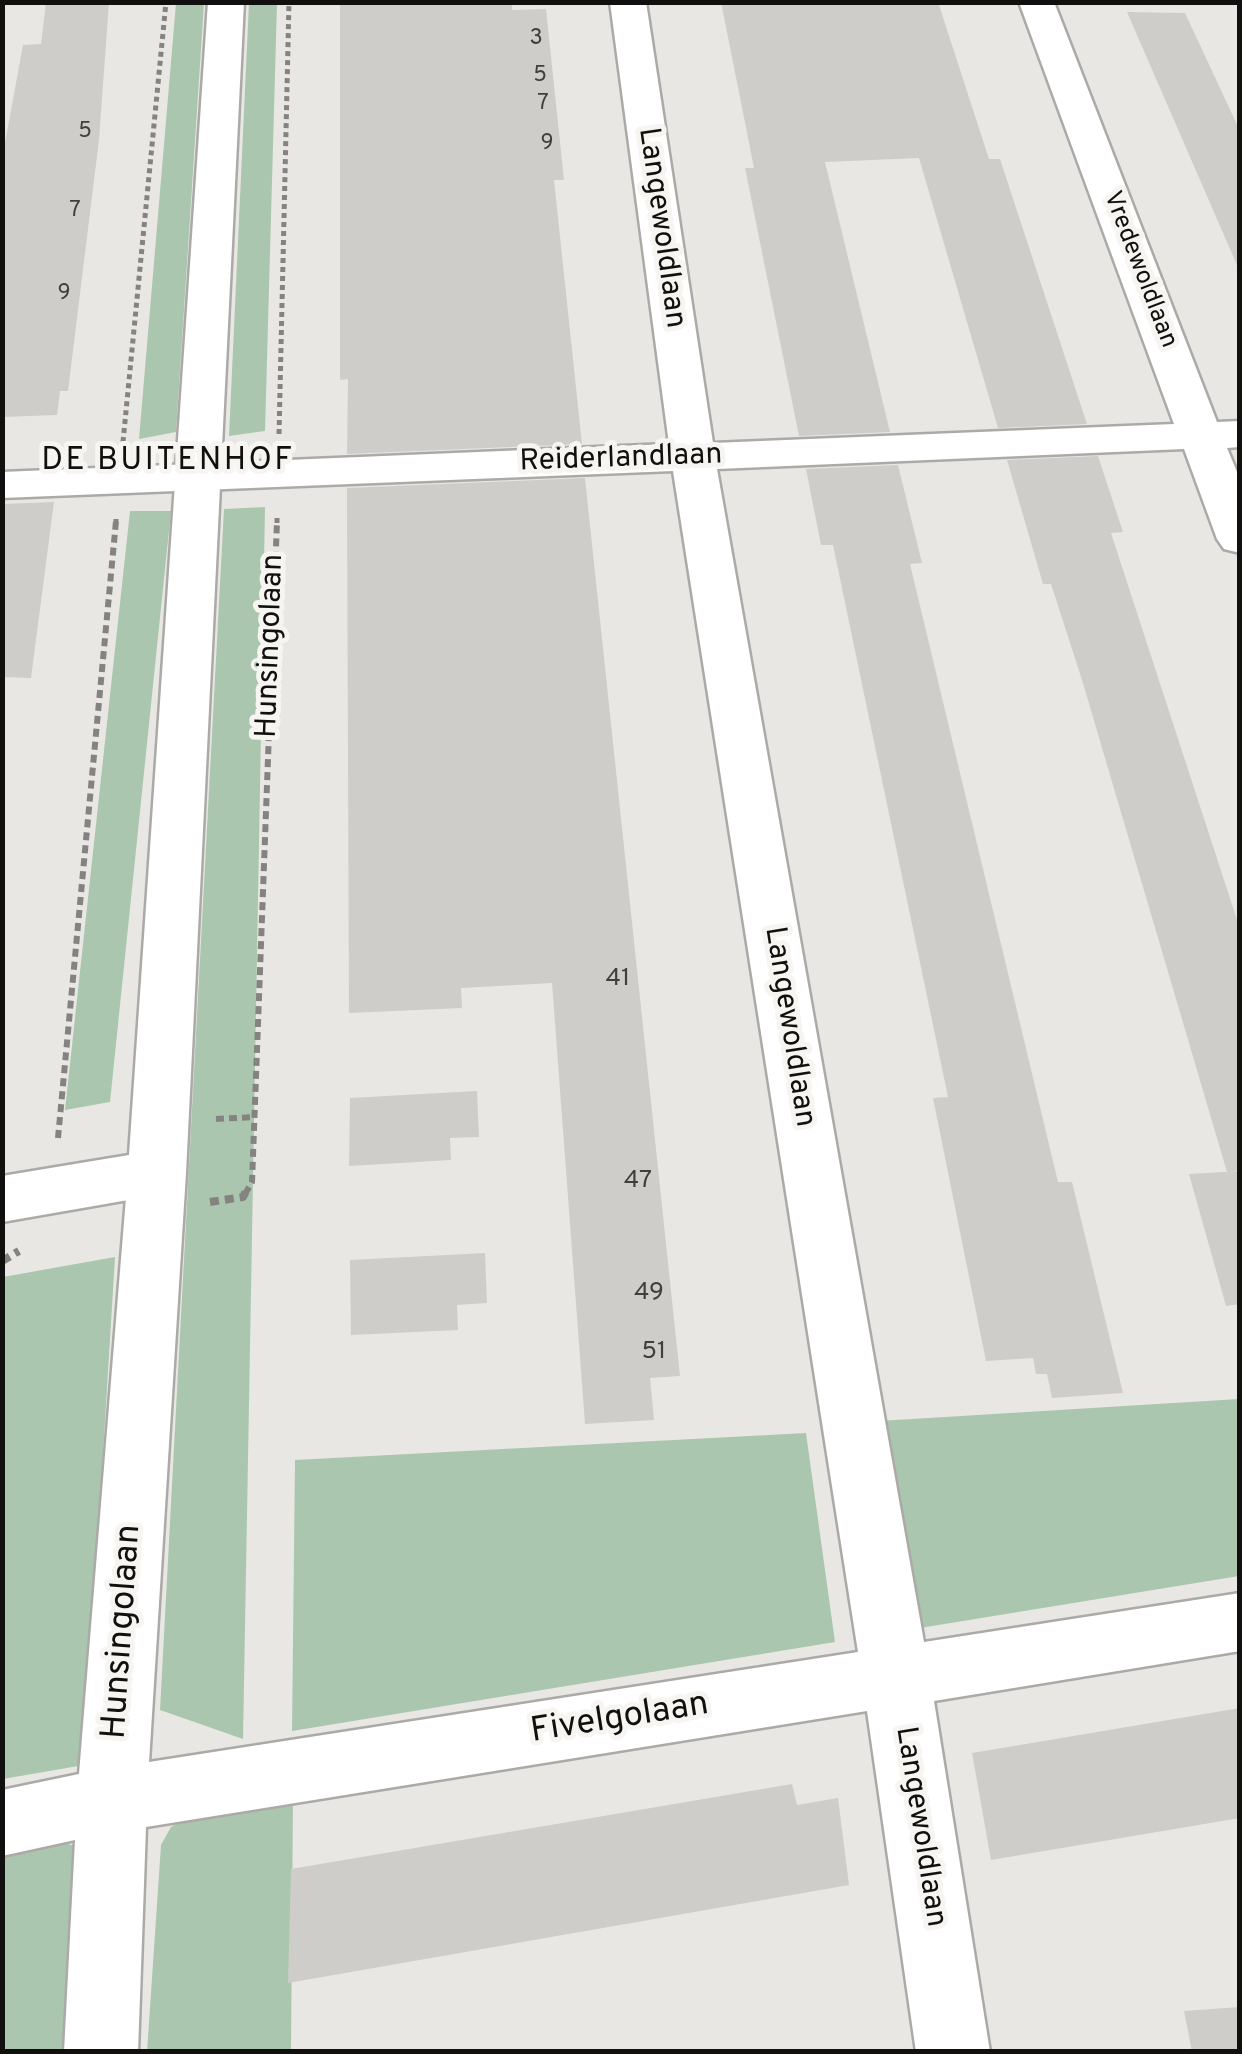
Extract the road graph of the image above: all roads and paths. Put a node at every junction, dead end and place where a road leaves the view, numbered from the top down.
1 (166, 2) edge
2 (226, 2) edge
3 (289, 2) edge
4 (628, 2) edge
5 (1036, 2) edge
6 (1221, 434) edge
7 (693, 457) junction
8 (278, 474) junction
9 (201, 477) junction
10 (120, 480) junction
11 (2, 486) edge
12 (1240, 539) edge
13 (58, 1138) dead end
14 (156, 1193) junction
15 (2, 1199) edge
16 (1240, 1622) edge
17 (896, 1677) junction
18 (112, 1800) junction
19 (2, 1823) edge
20 (102, 2052) edge
21 (953, 2052) edge

1 - 10 path
2 - 9 street, Hunsingolaan
3 - 8 path, Hunsingolaan
4 - 7 street, Langewoldlaan
5 - 6 street, Vredewoldlaan
6 - 7 street, Reiderlandlaan
6 - 12 street, Vredewoldlaan
7 - 8 street, Reiderlandlaan
7 - 17 street, Langewoldlaan
8 - 9 street, Reiderlandlaan
8 - 14 path, Hunsingolaan
9 - 10 street, Reiderlandlaan
9 - 14 street, Hunsingolaan
10 - 11 street, Reiderlandlaan
10 - 13 path
14 - 15 street
14 - 18 street, Hunsingolaan
16 - 17 street, Fivelgolaan
17 - 18 street, Fivelgolaan
17 - 21 street, Langewoldlaan
18 - 19 street, Fivelgolaan
18 - 20 street, Hunsingolaan

